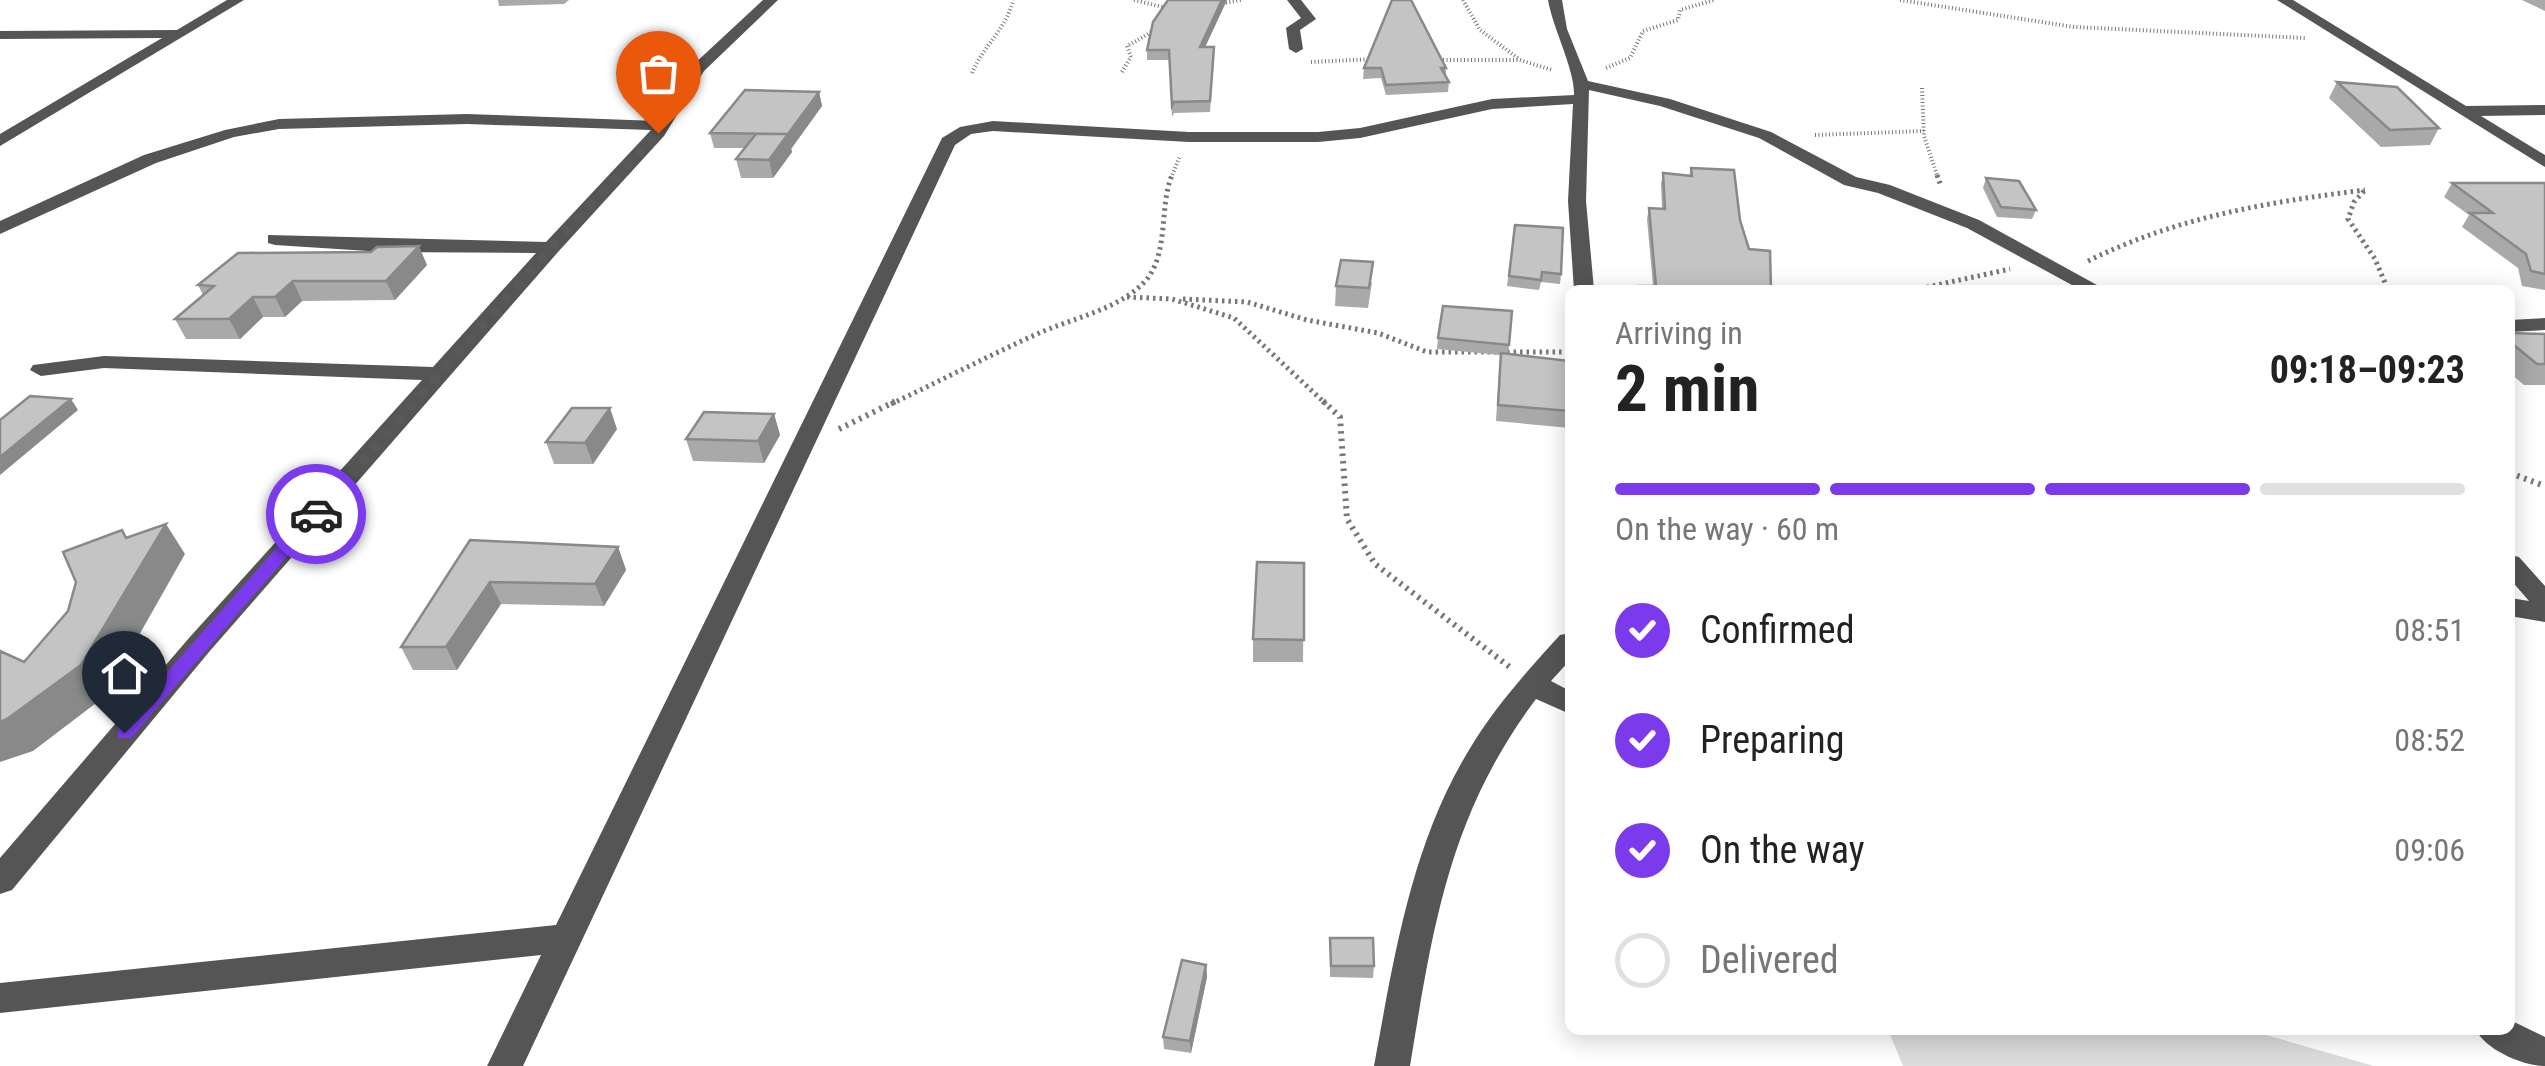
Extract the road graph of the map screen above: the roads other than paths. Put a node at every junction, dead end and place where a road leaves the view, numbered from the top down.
1 (237, 0) edge
2 (771, 0) edge
3 (1294, 0) edge
4 (1555, 0) edge
5 (2284, 0) edge
6 (184, 34) junction
7 (0, 35) edge
8 (1296, 49) road end
9 (1582, 92) junction
10 (2545, 110) edge
11 (2462, 111) junction
12 (36, 119) junction
13 (0, 120) edge
14 (662, 126) junction
15 (0, 141) edge
16 (2545, 162) edge
17 (0, 228) edge
18 (275, 239) dead end
19 (551, 248) junction
20 (1584, 285) edge
21 (2087, 285) edge
22 (2545, 324) edge
23 (2515, 326) edge
24 (41, 370) dead end
25 (440, 374) junction
26 (2515, 569) edge
27 (2545, 603) edge
28 (2515, 607) edge
29 (2545, 613) edge
30 (1565, 648) edge
31 (1532, 684) junction
32 (1565, 701) edge
33 (0, 881) edge
34 (566, 938) junction
35 (0, 998) edge
36 (2504, 1035) edge
37 (2545, 1055) edge
38 (506, 1066) edge
39 (1392, 1066) edge

1 - 6 street
2 - 14 street
3 - 8 street
4 - 9 street
5 - 11 street
6 - 7 street
6 - 12 street
9 - 20 street
9 - 21 street
9 - 34 street
10 - 11 street
11 - 16 street
12 - 13 street
12 - 15 street
14 - 17 street
14 - 19 street
18 - 19 street
19 - 25 street
22 - 23 street
24 - 25 street
25 - 33 street
26 - 27 street
28 - 29 street
30 - 31 street
31 - 32 street
31 - 39 street
34 - 35 street
34 - 38 street
36 - 37 street

